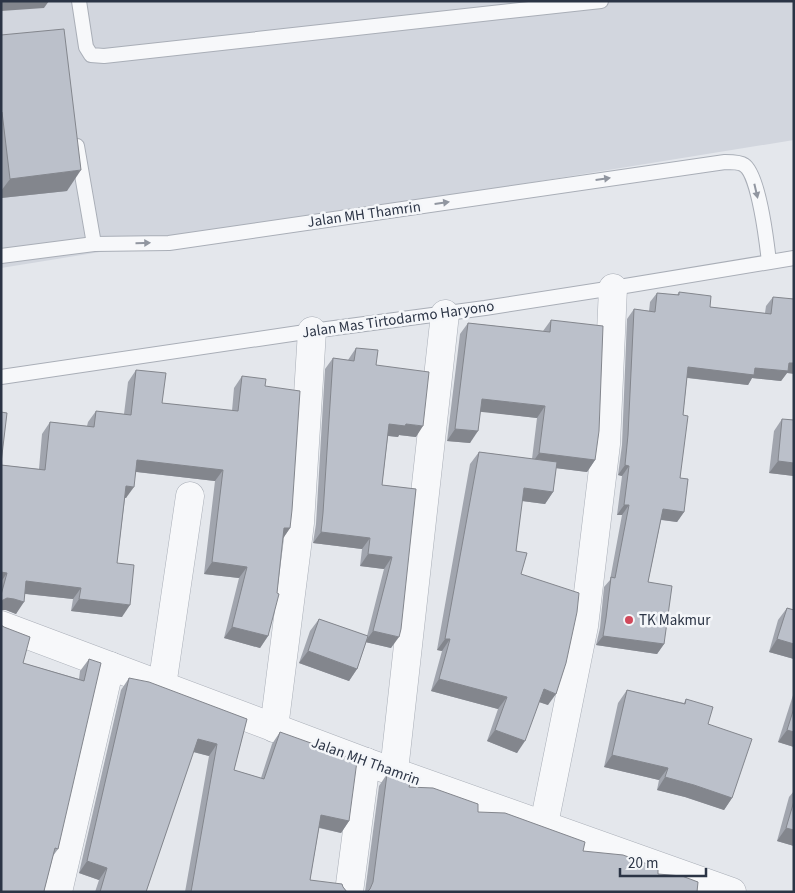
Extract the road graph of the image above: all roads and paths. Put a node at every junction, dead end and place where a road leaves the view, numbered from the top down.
1 (79, 1) edge
2 (601, 1) edge
3 (76, 143) edge
4 (94, 244) junction
5 (1, 256) edge
6 (794, 258) edge
7 (769, 262) junction
8 (613, 288) junction
9 (445, 314) junction
10 (312, 331) junction
11 (1, 377) edge
12 (190, 496) dead end
13 (1, 625) edge
14 (110, 666) junction
15 (162, 686) junction
16 (274, 728) junction
17 (366, 762) junction
18 (394, 772) junction
19 (544, 824) junction
20 (58, 892) edge
21 (349, 892) edge
22 (732, 892) edge

1 - 2 lane
3 - 4 lane
4 - 5 lane, Jalan MH Thamrin
4 -> 7 lane, Jalan MH Thamrin
6 - 7 lane, Jalan Mas Tirtodarmo Haryono
7 - 8 lane, Jalan Mas Tirtodarmo Haryono
8 - 9 lane, Jalan Mas Tirtodarmo Haryono
8 - 19 street
9 - 10 lane, Jalan Mas Tirtodarmo Haryono
9 - 18 street
10 - 11 lane, Jalan Mas Tirtodarmo Haryono
10 - 16 street
12 - 15 street
13 - 14 street, Jalan MH Thamrin
14 - 15 street, Jalan MH Thamrin
14 - 20 street
15 - 16 street, Jalan MH Thamrin
16 - 17 street, Jalan MH Thamrin
17 - 18 street, Jalan MH Thamrin
17 - 21 street
18 - 19 street, Jalan MH Thamrin
19 - 22 street, Jalan MH Thamrin

